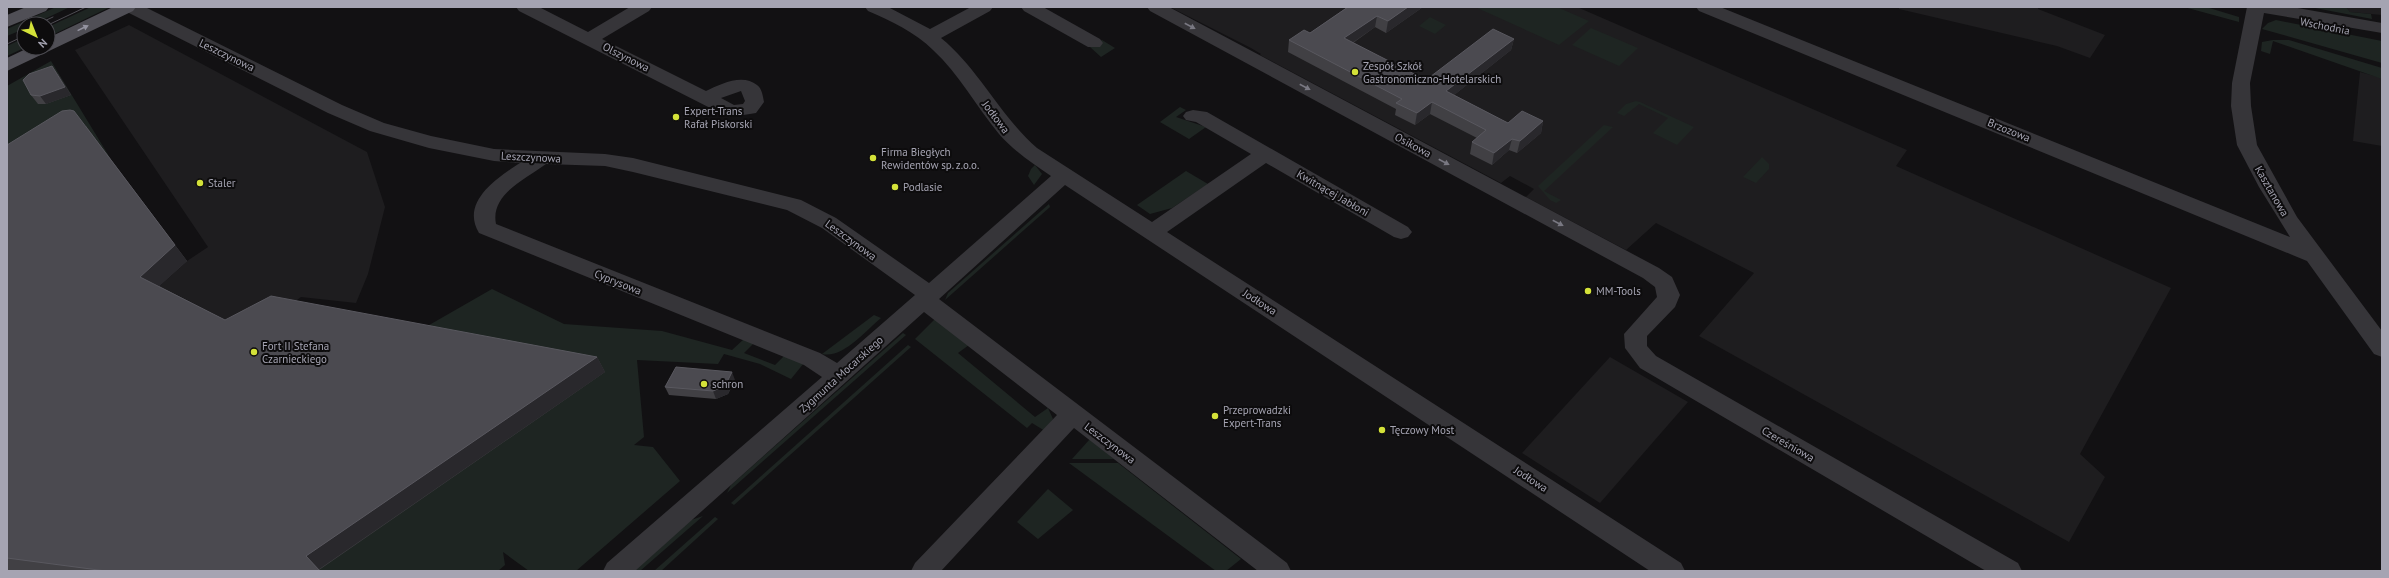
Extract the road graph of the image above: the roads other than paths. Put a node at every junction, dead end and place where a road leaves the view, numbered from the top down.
1 (40, 7) edge
2 (525, 7) edge
3 (643, 7) edge
4 (874, 7) edge
5 (984, 7) edge
6 (1030, 7) edge
7 (1156, 7) edge
8 (1705, 7) edge
9 (2262, 8) edge
10 (139, 9) edge
11 (9, 20) edge
12 (2382, 28) edge
13 (929, 37) junction
14 (2382, 37) edge
15 (590, 38) junction
16 (56, 42) edge
17 (1094, 43) dead end
18 (26, 56) edge
19 (7, 65) edge
20 (708, 98) junction
21 (1193, 116) dead end
22 (1265, 154) junction
23 (541, 158) junction
24 (1064, 175) junction
25 (1153, 232) junction
26 (1401, 232) dead end
27 (2313, 255) junction
28 (1667, 287) joint
29 (927, 298) junction
30 (2382, 348) edge
31 (839, 376) junction
32 (1072, 415) junction
33 (616, 571) edge
34 (924, 571) edge
35 (1278, 571) edge
36 (1672, 571) edge
37 (2008, 571) edge

1 - 11 main road
2 - 15 street, Olszynowa
3 - 15 street
4 - 13 street, Jodłowa
5 - 13 street
6 - 17 street
7 -> 28 street, Osikowa
8 - 27 street, Brzozowa
9 - 12 street, Wschodnia
9 - 14 street, Wschodnia
9 - 27 street, Kasztanowa
16 -> 10 main road
10 - 23 street, Leszczynowa
13 - 24 street, Jodłowa
15 - 20 street, Olszynowa
18 - 19 main road
20 - 20 street, Olszynowa
21 - 22 street, Kwitnącej Jabłoni
22 - 25 street
22 - 26 street, Kwitnącej Jabłoni
23 - 29 street, Leszczynowa
23 - 31 street, Cyprysowa
24 - 25 street, Jodłowa
24 - 29 street, Zygmunta Mocarskiego
25 - 36 street, Jodłowa
27 - 30 street, Kasztanowa
28 - 37 street, Czereśniowa
29 - 31 street, Zygmunta Mocarskiego
29 - 32 street, Leszczynowa
31 - 33 street, Zygmunta Mocarskiego
32 - 34 street
32 - 35 street, Leszczynowa

